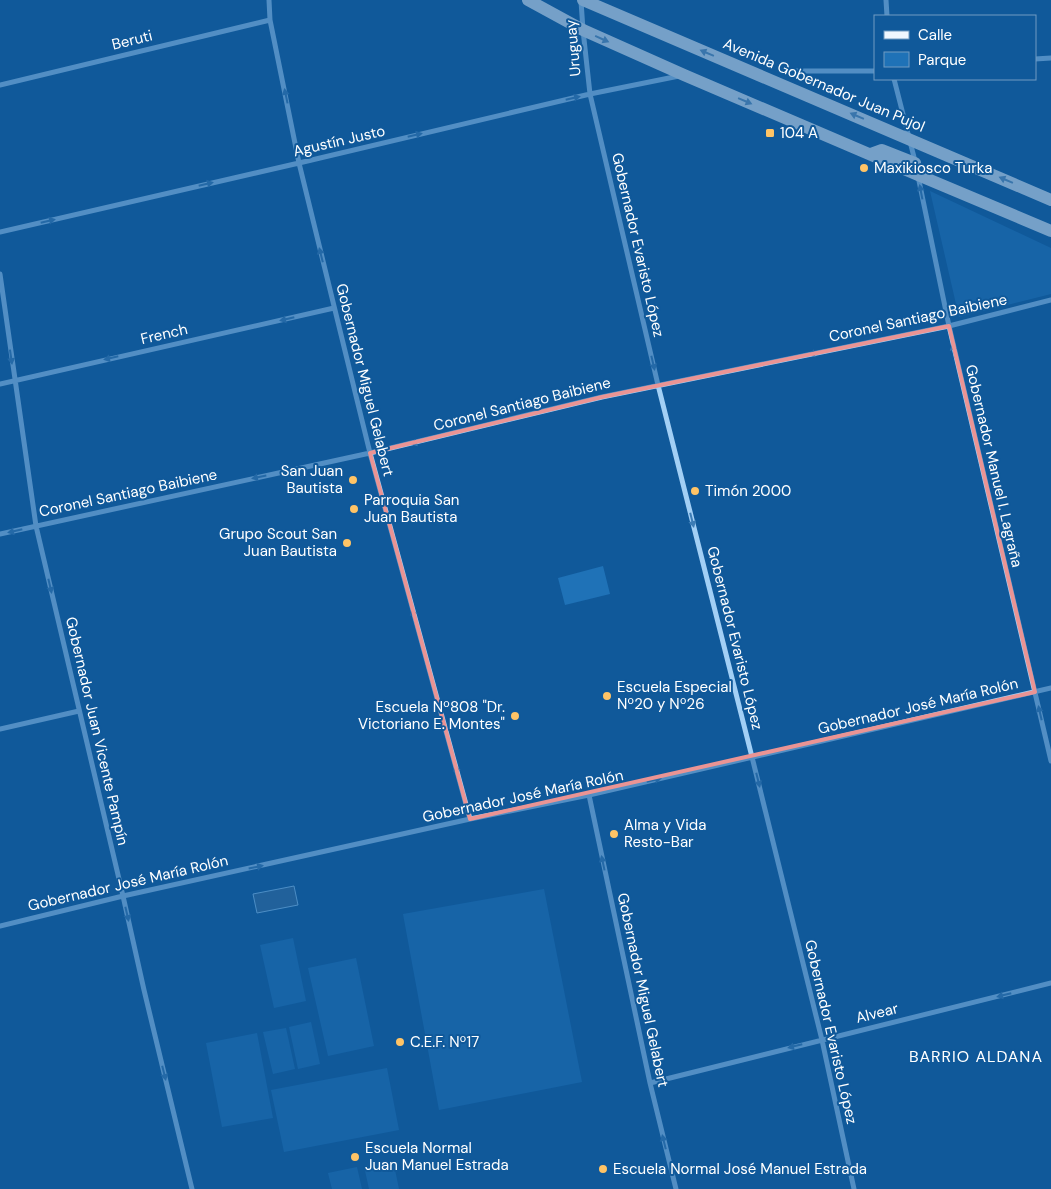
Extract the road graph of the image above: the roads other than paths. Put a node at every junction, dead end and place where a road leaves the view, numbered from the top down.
1 (269, 0) edge
2 (528, 0) edge
3 (582, 0) edge
4 (886, 0) edge
5 (887, 15) edge
6 (270, 20) junction
7 (583, 30) junction
8 (1051, 58) edge
9 (1036, 59) edge
10 (796, 71) dead end
11 (874, 71) edge
12 (684, 75) junction
13 (894, 80) edge
14 (0, 85) edge
15 (590, 94) junction
16 (910, 139) junction
17 (299, 163) junction
18 (917, 169) junction
19 (1051, 200) edge
20 (1051, 231) edge
21 (0, 232) edge
22 (0, 274) edge
23 (1051, 300) edge
24 (334, 308) junction
25 (949, 326) junction
26 (14, 380) junction
27 (0, 384) edge
28 (658, 386) junction
29 (370, 454) junction
30 (36, 526) junction
31 (0, 534) edge
32 (1051, 688) edge
33 (1034, 692) junction
34 (79, 711) junction
35 (0, 728) edge
36 (752, 757) junction
37 (1051, 761) edge
38 (589, 795) junction
39 (470, 819) junction
40 (123, 896) junction
41 (0, 926) edge
42 (1051, 983) edge
43 (822, 1040) junction
44 (650, 1083) junction
45 (192, 1189) edge
46 (676, 1189) edge
47 (854, 1189) edge

1 - 6 street, Gobernador Miguel Gelabert
2 - 7 main road
3 - 7 street, Uruguay
16 -> 3 main road, Avenida Gobernador Juan Pujol
4 - 5 street
6 - 14 street, Beruti
17 -> 6 street, Gobernador Miguel Gelabert
7 -> 12 main road
7 - 15 street, Uruguay
8 - 9 street
10 - 11 street
12 - 15 street, Agustín Justo
12 -> 18 main road
13 - 16 street, Gobernador Manuel I. Lagraña
17 -> 15 street, Agustín Justo
15 -> 28 street, Gobernador Evaristo López
16 - 18 street, Gobernador Manuel I. Lagraña
19 -> 16 main road, Avenida Gobernador Juan Pujol
21 -> 17 street, Agustín Justo
24 -> 17 street, Gobernador Miguel Gelabert
18 - 20 main road
25 -> 18 street, Gobernador Manuel I. Lagraña
22 -> 26 street, Gobernador Juan Vicente Pampín
23 - 25 street, Coronel Santiago Baibiene
24 -> 26 street, French
24 - 29 street, Gobernador Miguel Gelabert
25 -> 28 street, Coronel Santiago Baibiene
33 -> 25 street, Gobernador Manuel I. Lagraña
26 - 27 street, French
26 - 30 street, Gobernador Juan Vicente Pampín
28 -> 29 street, Coronel Santiago Baibiene
28 -> 36 street, Gobernador Evaristo López
29 -> 30 street, Coronel Santiago Baibiene
39 -> 29 street, Gobernador Miguel Gelabert
30 -> 31 street, Coronel Santiago Baibiene
30 -> 34 street, Gobernador Juan Vicente Pampín
32 - 33 street, Gobernador José María Rolón
33 - 36 street, Gobernador José María Rolón
37 -> 33 street, Gobernador Manuel I. Lagraña
34 - 35 street
34 - 40 street, Gobernador Juan Vicente Pampín
38 -> 36 street, Gobernador José María Rolón
36 -> 43 street, Gobernador Evaristo López
38 - 39 street, Gobernador José María Rolón
44 -> 38 street, Gobernador Miguel Gelabert
40 -> 39 street, Gobernador José María Rolón
40 - 41 street, Gobernador José María Rolón
40 -> 45 street, Gobernador Juan Vicente Pampín
42 -> 43 street, Alvear
43 -> 44 street, Alvear
43 - 47 street, Gobernador Evaristo López
46 -> 44 street, Gobernador Miguel Gelabert

